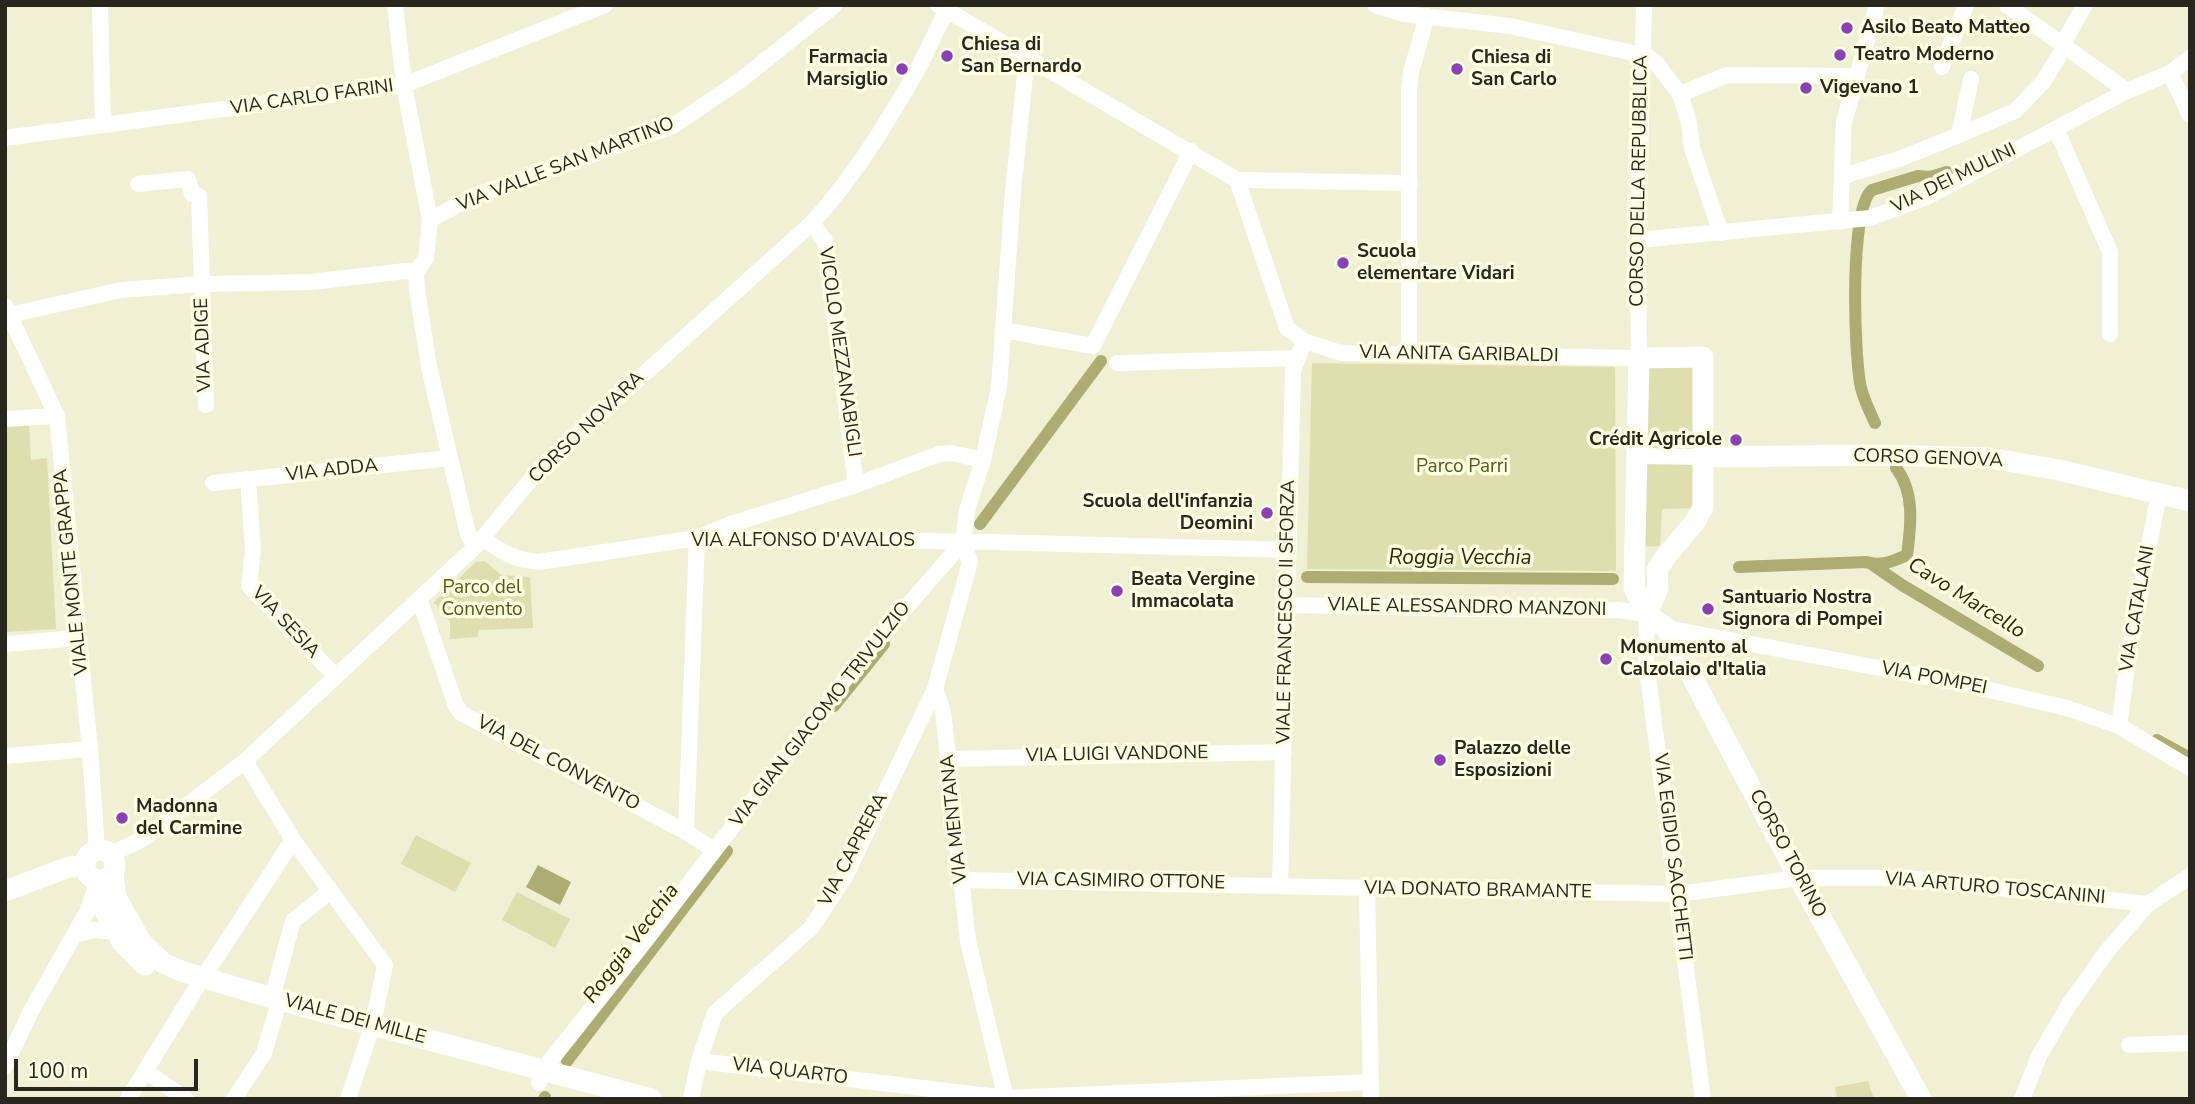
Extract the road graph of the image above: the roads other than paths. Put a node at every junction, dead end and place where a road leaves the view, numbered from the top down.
1 (100, 5) edge
2 (395, 5) edge
3 (605, 5) edge
4 (835, 5) edge
5 (1375, 5) edge
6 (1644, 5) edge
7 (1877, 5) edge
8 (1966, 5) edge
9 (2007, 5) edge
10 (2085, 5) edge
11 (945, 7) edge
12 (1452, 12) edge
13 (1427, 16) junction
14 (2060, 51) junction
15 (1641, 54) junction
16 (1027, 55) junction
17 (2190, 58) edge
18 (1942, 68) dead end
19 (2170, 73) junction
20 (1857, 76) junction
21 (1971, 79) dead end
22 (404, 85) junction
23 (2127, 91) junction
24 (1684, 93) junction
25 (2190, 115) edge
26 (103, 125) junction
27 (2056, 129) junction
28 (1959, 135) junction
29 (5, 138) edge
30 (1191, 151) junction
31 (1843, 176) junction
32 (1237, 180) junction
33 (1410, 183) junction
34 (138, 184) dead end
35 (430, 220) junction
36 (1854, 220) junction
37 (812, 223) junction
38 (1721, 233) junction
39 (1638, 240) junction
40 (416, 272) junction
41 (202, 284) junction
42 (7, 312) edge
43 (1003, 330) junction
44 (2110, 334) dead end
45 (1304, 341) junction
46 (1409, 354) junction
47 (1297, 358) junction
48 (1639, 358) junction
49 (1117, 363) dead end
50 (206, 405) dead end
51 (57, 416) junction
52 (5, 419) edge
53 (1636, 456) junction
54 (1704, 457) junction
55 (450, 458) junction
56 (983, 460) junction
57 (248, 480) junction
58 (213, 483) dead end
59 (856, 485) junction
60 (2159, 494) junction
61 (2190, 501) edge
62 (697, 538) junction
63 (479, 542) junction
64 (963, 542) junction
65 (1634, 549) junction
66 (1289, 550) junction
67 (1667, 555) junction
68 (419, 601) junction
69 (1286, 605) junction
70 (1647, 614) junction
71 (1666, 628) junction
72 (78, 638) junction
73 (5, 644) edge
74 (335, 676) junction
75 (935, 689) junction
76 (2119, 726) junction
77 (90, 749) junction
78 (1284, 752) junction
79 (7, 756) edge
80 (949, 759) junction
81 (245, 761) junction
82 (2190, 768) edge
83 (686, 832) junction
84 (293, 839) junction
85 (715, 850) junction
86 (101, 867) junction
87 (2190, 876) edge
88 (1800, 878) junction
89 (963, 880) junction
90 (1280, 885) junction
91 (1367, 889) junction
92 (5, 891) edge
93 (330, 891) junction
94 (1677, 894) junction
95 (2148, 904) junction
96 (117, 932) junction
97 (74, 935) junction
98 (199, 984) junction
99 (274, 1005) junction
100 (370, 1030) junction
101 (2190, 1043) edge
102 (2129, 1045) dead end
103 (699, 1061) junction
104 (5, 1066) edge
105 (145, 1072) junction
106 (550, 1079) junction
107 (1371, 1082) junction
108 (1006, 1098) edge
109 (128, 1099) edge
110 (186, 1099) edge
111 (233, 1099) edge
112 (348, 1099) edge
113 (599, 1099) edge
114 (651, 1099) edge
115 (691, 1099) edge
116 (1371, 1099) edge
117 (1703, 1099) edge
118 (1921, 1099) edge
119 (2022, 1099) edge

1 - 26 street
2 - 22 street
3 - 22 street, VIA CARLO FARINI
4 - 35 street, VIA VALLE SAN MARTINO
5 - 13 street
6 - 15 street, CORSO DELLA REPUBBLICA
7 - 20 street
8 - 18 street
9 - 14 street
10 - 14 street
11 - 16 street
11 - 37 street, CORSO NOVARA
12 - 13 street
12 - 15 street
13 - 33 street
14 - 23 street
14 - 28 street
15 - 24 street
15 - 39 street, CORSO DELLA REPUBBLICA
16 - 30 street
16 - 43 street
17 - 19 street, VIA DEI MULINI
19 - 23 street, VIA DEI MULINI
19 - 25 street
20 - 24 street
20 - 31 street
21 - 28 street
22 - 26 street, VIA CARLO FARINI
22 - 35 street
23 - 27 street, VIA DEI MULINI
24 - 38 street
26 - 29 street, VIA CARLO FARINI
27 - 36 street, VIA DEI MULINI
27 - 44 street
28 - 31 street
30 - 32 street
30 - 43 street
31 - 36 street
32 - 33 street
32 - 45 street, VIA ANITA GARIBALDI
33 - 46 street
34 - 41 street, VIA ADIGE
35 - 40 street
36 - 38 street, VIA DEI MULINI
37 - 59 street, VICOLO MEZZANABIGLI
37 - 63 street, CORSO NOVARA
38 - 39 street, VIA DEI MULINI
39 - 48 street, CORSO DELLA REPUBBLICA
40 - 41 street
40 - 55 street
41 - 42 street
41 - 50 street, VIA ADIGE
42 - 51 street, VIALE MONTE GRAPPA
43 - 56 street
45 - 46 street, VIA ANITA GARIBALDI
45 - 47 street, VIALE FRANCESCO II SFORZA
46 - 48 street, VIA ANITA GARIBALDI
47 - 49 street
47 - 66 street, VIALE FRANCESCO II SFORZA
48 - 53 main road
48 - 54 main road
51 - 52 street
51 - 72 street, VIALE MONTE GRAPPA
53 - 54 street
53 - 65 main road
54 - 60 main road, CORSO GENOVA
54 - 67 main road
55 - 57 street, VIA ADDA
55 - 63 street
56 - 59 street
56 - 64 street
57 - 58 street, VIA ADDA
57 - 74 street, VIA SESIA
59 - 62 street
60 - 61 main road, CORSO GENOVA
60 - 76 street, VIA CATALANI
62 - 63 street, VIA ALFONSO D'AVALOS
62 - 64 street, VIA ALFONSO D'AVALOS
62 - 83 street
63 - 68 street, CORSO NOVARA
64 - 66 street, VIA ALFONSO D'AVALOS
64 - 75 street
64 - 85 street, VIA GIAN GIACOMO TRIVULZIO
65 - 67 main road
65 - 70 main road
66 - 69 street, VIALE FRANCESCO II SFORZA
67 - 70 main road
68 - 74 street, CORSO NOVARA
68 - 83 street, VIA DEL CONVENTO
69 - 70 street, VIALE ALESSANDRO MANZONI
69 - 78 street, VIALE FRANCESCO II SFORZA
70 - 71 main road, CORSO TORINO
70 - 94 street, VIA EGIDIO SACCHETTI
71 - 76 street, VIA POMPEI
71 - 88 main road, CORSO TORINO
72 - 73 street
72 - 77 street, VIALE MONTE GRAPPA
74 - 81 street, CORSO NOVARA
75 - 80 street, VIA MENTANA
75 - 103 street, VIA CAPRERA
76 - 82 street, VIA POMPEI
77 - 79 street
77 - 86 street, VIALE MONTE GRAPPA
78 - 80 street, VIA LUIGI VANDONE
78 - 90 street, VIALE FRANCESCO II SFORZA
80 - 89 street, VIA MENTANA
81 - 84 street
81 - 86 street, CORSO NOVARA
83 - 85 street, VIA DEL CONVENTO
84 - 93 street
84 - 98 street
85 - 106 street, VIA GIAN GIACOMO TRIVULZIO
86 - 92 main road, CORSO NOVARA
86 - 96 main road, VIALE DEI MILLE
86 - 97 street
86 - 98 main road, VIALE DEI MILLE
87 - 95 street
88 - 94 street, VIA ARTURO TOSCANINI
88 - 95 street, VIA ARTURO TOSCANINI
88 - 118 main road, CORSO TORINO
89 - 90 street, VIA CASIMIRO OTTONE
89 - 108 street, VIA MENTANA
90 - 91 street, VIA DONATO BRAMANTE
91 - 94 street, VIA DONATO BRAMANTE
91 - 107 street
93 - 99 street
93 - 100 street
94 - 117 street, VIA EGIDIO SACCHETTI
95 - 119 street
96 - 97 street
96 - 98 main road, VIALE DEI MILLE
97 - 104 street
98 - 99 main road, VIALE DEI MILLE
98 - 105 street
99 - 100 main road, VIALE DEI MILLE
99 - 111 street
100 - 106 main road, VIALE DEI MILLE
100 - 112 street
101 - 102 street
103 - 108 street, VIA QUARTO
103 - 115 street, VIA CAPRERA
105 - 109 street
105 - 110 street
106 - 113 main road, VIALE DEI MILLE
106 - 114 main road, VIALE DEI MILLE
107 - 108 street, VIA QUARTO
107 - 116 street

